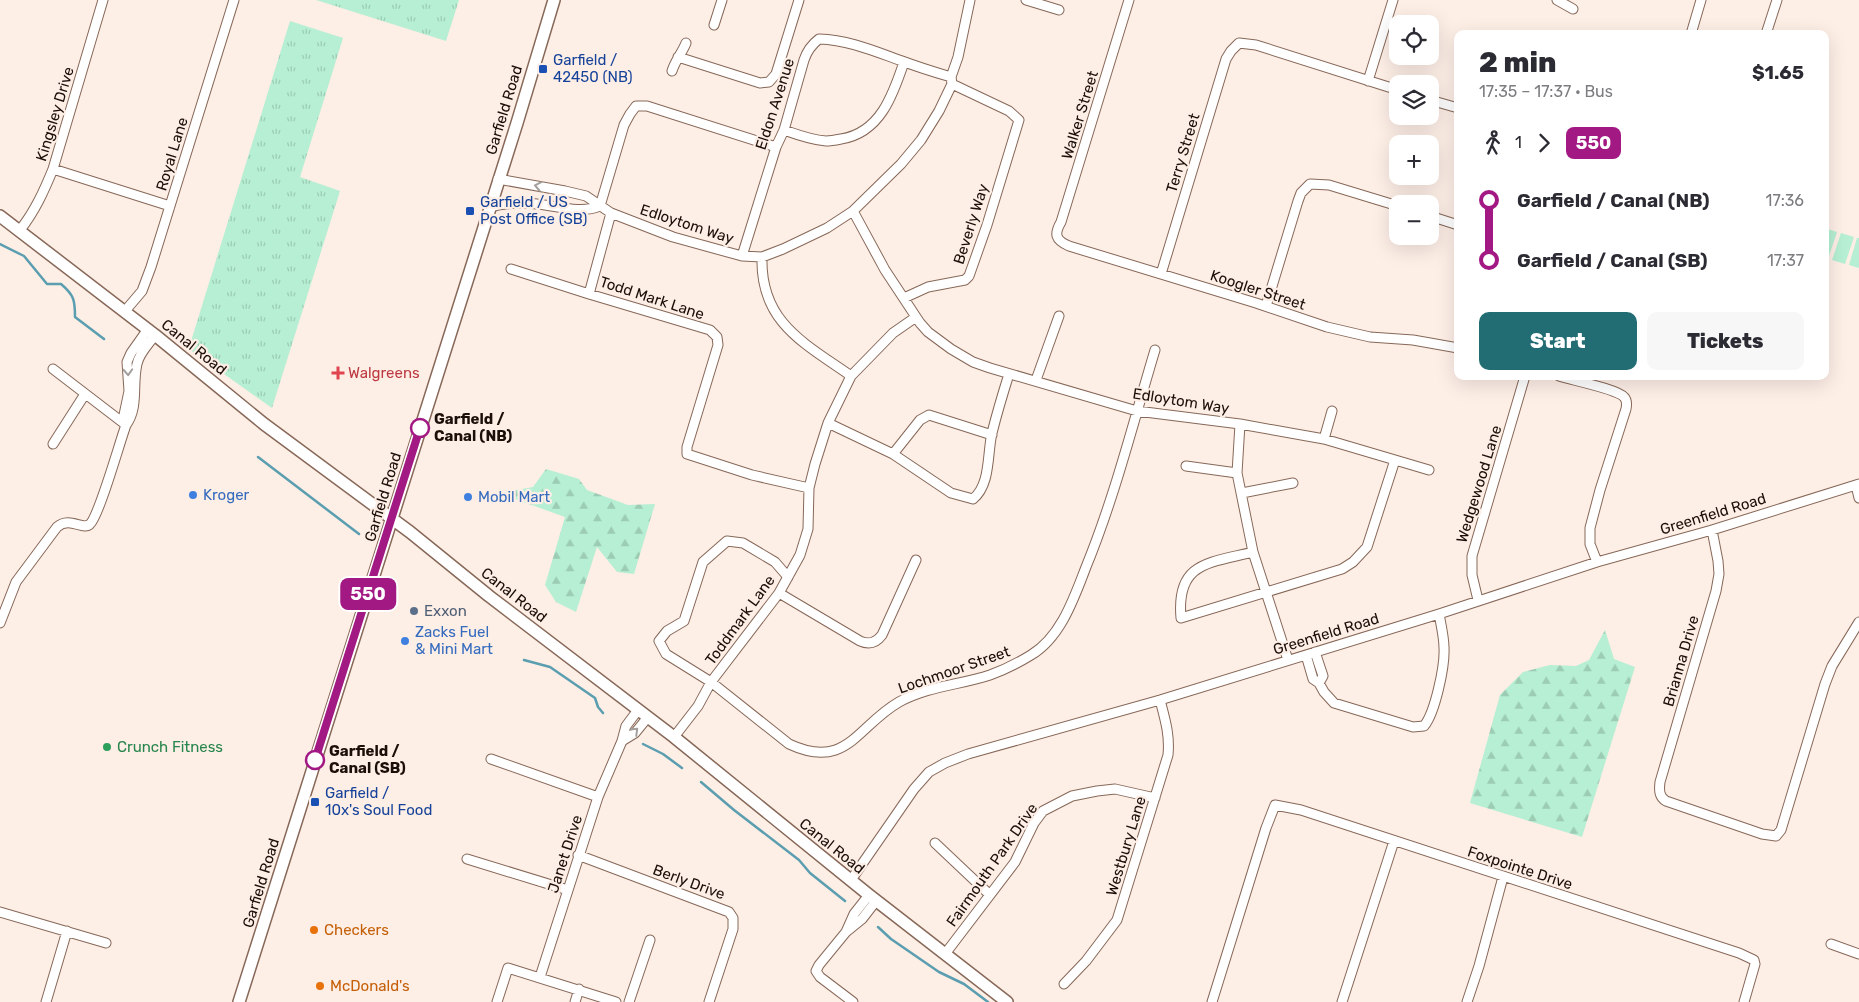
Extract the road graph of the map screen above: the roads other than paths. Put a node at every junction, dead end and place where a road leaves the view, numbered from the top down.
1 (104, 0) edge
2 (234, 0) edge
3 (554, 0) edge
4 (722, 0) edge
5 (799, 0) edge
6 (970, 0) edge
7 (1026, 0) edge
8 (1130, 0) edge
9 (1393, 0) edge
10 (1557, 0) edge
11 (1702, 0) edge
12 (1777, 0) edge
13 (1573, 9) dead end
14 (1059, 10) dead end
15 (714, 25) dead end
16 (1692, 30) edge
17 (1767, 30) edge
18 (686, 43) dead end
19 (678, 57) junction
20 (904, 62) junction
21 (672, 71) dead end
22 (951, 80) junction
23 (1368, 81) junction
24 (1389, 87) edge
25 (1439, 103) edge
26 (1454, 107) edge
27 (784, 130) junction
28 (776, 147) junction
29 (53, 169) junction
30 (498, 179) junction
31 (1389, 203) edge
32 (170, 206) junction
33 (600, 206) junction
34 (490, 207) junction
35 (853, 212) junction
36 (610, 213) junction
37 (0, 216) edge
38 (1439, 219) edge
39 (1454, 224) edge
40 (20, 230) junction
41 (1056, 237) joint
42 (742, 256) junction
43 (762, 257) junction
44 (511, 269) dead end
45 (1161, 274) junction
46 (589, 294) junction
47 (904, 298) junction
48 (1266, 306) junction
49 (126, 311) junction
50 (1059, 316) dead end
51 (916, 318) junction
52 (152, 332) junction
53 (1454, 347) edge
54 (1154, 350) dead end
55 (53, 369) dead end
56 (1009, 374) junction
57 (851, 376) junction
58 (1036, 380) junction
59 (1524, 380) edge
60 (1572, 380) edge
61 (85, 394) junction
62 (1137, 410) junction
63 (1332, 411) dead end
64 (828, 423) junction
65 (126, 424) junction
66 (1240, 424) junction
67 (992, 435) junction
68 (1324, 440) junction
69 (54, 444) dead end
70 (893, 454) junction
71 (1395, 460) junction
72 (1186, 466) dead end
73 (1428, 470) dead end
74 (1236, 473) junction
75 (1293, 483) dead end
76 (1857, 484) edge
77 (809, 488) junction
78 (1242, 493) junction
79 (1859, 498) edge
80 (392, 519) junction
81 (1712, 530) junction
82 (1253, 552) junction
83 (916, 560) dead end
84 (1597, 562) junction
85 (788, 576) junction
86 (779, 593) junction
87 (1266, 593) junction
88 (1478, 600) junction
89 (1439, 614) junction
90 (1859, 622) edge
91 (0, 623) edge
92 (1315, 652) junction
93 (1306, 655) junction
94 (1288, 660) junction
95 (711, 682) junction
96 (1319, 683) junction
97 (1160, 700) junction
98 (643, 714) junction
99 (674, 737) junction
100 (492, 759) dead end
101 (598, 797) junction
102 (1155, 798) junction
103 (1394, 841) junction
104 (935, 843) dead end
105 (578, 855) junction
106 (467, 859) dead end
107 (1503, 877) junction
108 (851, 880) junction
109 (568, 890) junction
110 (990, 895) junction
111 (872, 898) junction
112 (0, 912) edge
113 (67, 931) junction
114 (650, 940) dead end
115 (106, 943) dead end
116 (1830, 944) dead end
117 (945, 954) junction
118 (1859, 954) edge
119 (540, 977) junction
120 (1064, 984) dead end
121 (579, 990) junction
122 (46, 1002) edge
123 (239, 1002) edge
124 (497, 1002) edge
125 (575, 1002) edge
126 (616, 1002) edge
127 (628, 1002) edge
128 (709, 1002) edge
129 (853, 1002) edge
130 (1007, 1002) edge
131 (1212, 1002) edge
132 (1342, 1002) edge
133 (1467, 1002) edge
134 (1744, 1002) edge

1 - 29 street, Kingsley Drive
2 - 32 street, Royal Lane
3 - 30 street, Garfield Road
4 - 15 street
5 - 19 street
6 - 22 street
7 - 14 street
8 - 41 street, Walker Street
9 - 23 street
10 - 13 street
11 - 16 street
12 - 17 street
18 - 19 street
19 - 21 street
20 - 22 street, Eldon Avenue
20 - 27 street
20 - 27 street, Eldon Avenue
22 - 35 street
22 - 47 street, Beverly Way
23 - 24 street
23 - 45 street, Terry Street
25 - 26 street
27 - 28 street, Eldon Avenue
28 - 33 street
28 - 42 street, Eldon Avenue
29 - 32 street
29 - 40 street, Kingsley Drive
33 -> 30 street, Edloytom Way
30 - 34 street, Garfield Road
31 - 48 street
32 - 49 street, Royal Lane
33 - 34 street
33 - 36 street, Edloytom Way
34 - 80 street, Garfield Road
35 - 43 street
35 - 47 street
36 - 42 street, Edloytom Way
36 - 46 street, Todd Mark Lane
37 - 40 street, Canal Road
38 - 39 street
40 - 49 street, Canal Road
41 - 45 street, Koogler Street
42 - 43 street, Edloytom Way
43 - 57 street
44 - 46 street
45 - 48 street, Koogler Street
46 - 77 street, Todd Mark Lane
47 - 51 street, Edloytom Way
48 - 53 street, Koogler Street
49 - 52 street, Canal Road
50 - 58 street
51 - 56 street, Edloytom Way
51 - 57 street
52 - 65 street
52 - 80 street, Canal Road
54 - 62 street, Lochmoor Street
55 - 61 street
56 - 58 street, Edloytom Way
56 - 67 street
57 - 64 street
58 - 62 street, Edloytom Way
59 - 88 street, Wedgewood Lane
60 - 84 street
61 - 65 street
61 - 69 street
62 - 66 street, Edloytom Way
62 - 95 street, Lochmoor Street
63 - 68 street
64 - 70 street
64 - 77 street, Toddmark Lane
65 - 91 street
66 - 68 street, Edloytom Way
66 - 74 street
67 - 70 street
67 - 70 street
68 - 71 street, Edloytom Way
71 - 73 street, Edloytom Way
71 - 87 street
72 - 74 street
74 - 78 street
75 - 78 street
76 - 79 street
76 - 81 street, Greenfield Road
77 - 85 street, Toddmark Lane
78 - 82 street
80 - 98 street, Canal Road
80 - 123 street, Garfield Road
81 - 84 street, Greenfield Road
81 - 90 street, Brianna Drive
82 - 87 street
82 - 87 street
83 - 86 street
84 - 88 street, Greenfield Road
85 - 86 street, Toddmark Lane
85 - 95 street
86 - 95 street, Toddmark Lane
87 - 94 street
88 - 89 street, Greenfield Road
89 - 92 street, Greenfield Road
89 - 96 street
92 - 93 street, Greenfield Road
92 - 96 street
93 - 94 street, Greenfield Road
93 - 96 street
94 - 97 street, Greenfield Road
95 - 99 street, Toddmark Lane
97 - 102 street, Westbury Lane
97 - 108 street, Greenfield Road
98 - 99 street, Canal Road
98 - 101 street, Janet Drive
99 - 108 street, Canal Road
100 - 101 street
101 - 105 street, Janet Drive
102 - 110 street, Fairmouth Park Drive
102 - 120 street, Westbury Lane
103 - 107 street, Foxpointe Drive
103 - 131 street, Foxpointe Drive
103 - 132 street
104 - 110 street
105 - 109 street, Janet Drive
105 - 128 street, Berly Drive
106 - 109 street
107 - 133 street
107 - 134 street, Foxpointe Drive
108 - 111 street, Canal Road
109 - 119 street, Janet Drive
110 - 117 street, Fairmouth Park Drive
111 - 117 street, Canal Road
111 - 129 street
112 - 113 street
113 - 115 street
113 - 122 street
114 - 127 street
116 - 118 street
117 - 130 street, Canal Road
119 - 121 street
119 - 124 street
121 - 125 street
121 - 126 street

